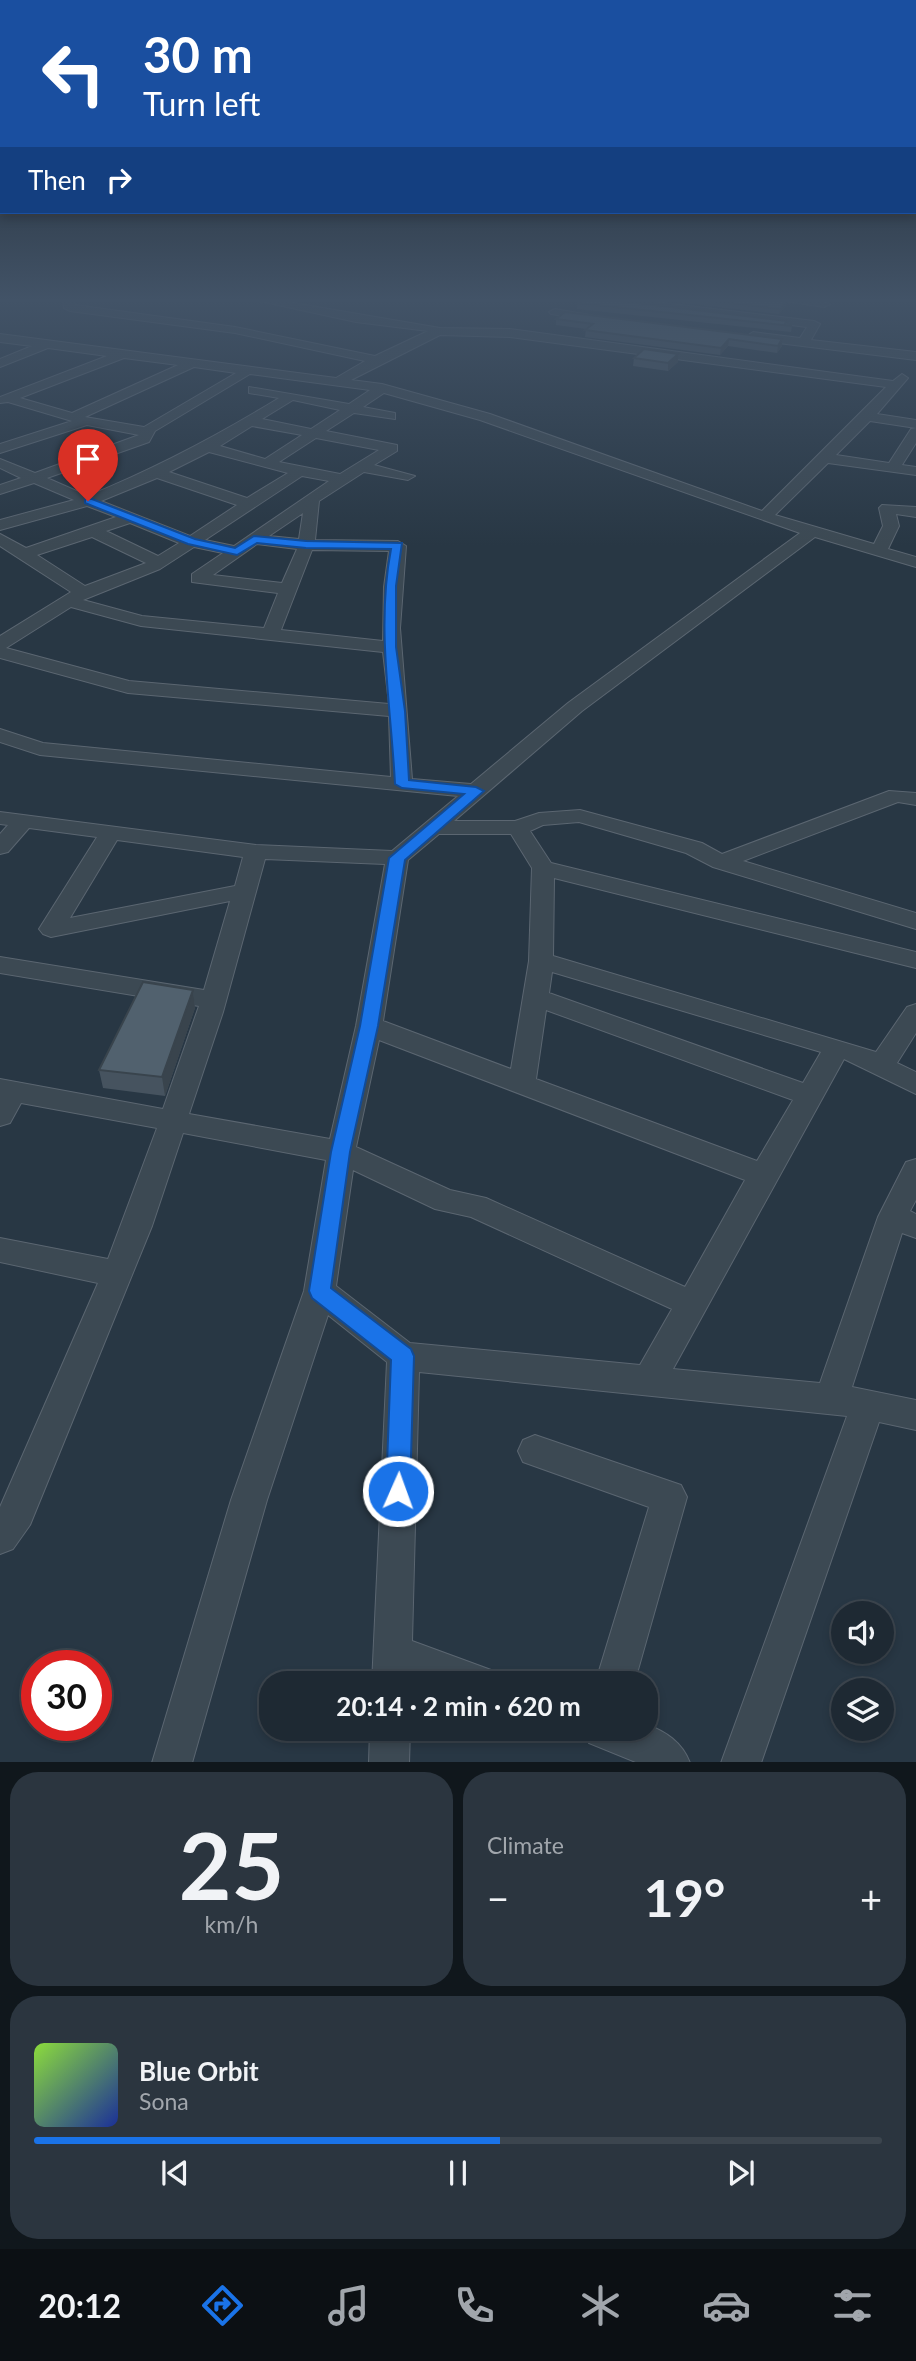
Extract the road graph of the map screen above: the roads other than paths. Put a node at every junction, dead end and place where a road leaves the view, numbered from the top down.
1 (48, 382) edge
2 (154, 382) edge
3 (229, 382) edge
4 (341, 382) edge
5 (880, 382) edge
6 (899, 382) edge
7 (897, 385) junction
8 (382, 388) junction
9 (254, 390) dead end
10 (291, 396) junction
11 (4, 399) edge
12 (354, 407) junction
13 (390, 416) dead end
14 (867, 416) junction
15 (79, 419) junction
16 (250, 421) junction
17 (916, 424) edge
18 (146, 432) junction
19 (916, 432) edge
20 (313, 433) junction
21 (2, 447) edge
22 (208, 447) junction
23 (825, 458) junction
24 (0, 463) edge
25 (267, 464) junction
26 (361, 467) junction
27 (893, 467) junction
28 (300, 471) junction
29 (916, 471) edge
30 (157, 472) junction
31 (408, 476) dead end
32 (34, 478) junction
33 (342, 480) junction
34 (0, 490) edge
35 (313, 499) junction
36 (88, 501) junction
37 (249, 504) junction
38 (916, 512) edge
39 (764, 516) junction
40 (131, 517) junction
41 (0, 525) edge
42 (93, 531) junction
43 (813, 531) junction
44 (0, 539) edge
45 (254, 539) junction
46 (192, 542) junction
47 (306, 545) junction
48 (879, 550) junction
49 (237, 551) junction
50 (25, 554) junction
51 (916, 562) edge
52 (159, 563) junction
53 (288, 589) junction
54 (76, 596) junction
55 (270, 635) junction
56 (2, 641) edge
57 (390, 647) junction
58 (398, 711) junction
59 (0, 735) edge
60 (402, 784) junction
61 (476, 791) junction
62 (916, 799) edge
63 (0, 818) edge
64 (23, 822) junction
65 (435, 827) junction
66 (518, 828) junction
67 (111, 832) junction
68 (0, 847) edge
69 (256, 852) junction
70 (397, 858) junction
71 (721, 862) junction
72 (543, 868) junction
73 (244, 891) junction
74 (916, 921) edge
75 (916, 960) edge
76 (541, 961) junction
77 (0, 965) edge
78 (535, 997) junction
79 (213, 1000) junction
80 (916, 1013) edge
81 (369, 1026) junction
82 (837, 1048) junction
83 (881, 1066) junction
84 (522, 1083) junction
85 (916, 1084) edge
86 (809, 1095) junction
87 (4, 1099) edge
88 (172, 1119) junction
89 (341, 1152) junction
90 (766, 1169) junction
91 (916, 1170) edge
92 (905, 1222) edge
93 (0, 1250) edge
94 (117, 1274) junction
95 (320, 1291) junction
96 (692, 1304) junction
97 (403, 1356) junction
98 (649, 1381) junction
99 (831, 1400) junction
100 (868, 1405) junction
101 (916, 1415) edge
102 (535, 1451) dead end
103 (0, 1537) edge
104 (392, 1668) edge
105 (618, 1671) edge
106 (390, 1741) edge
107 (636, 1741) edge
108 (172, 1762) edge
109 (389, 1762) edge
110 (670, 1762) edge
111 (741, 1762) edge

1 - 11 street
2 - 15 street
3 - 18 street
4 - 8 street
5 - 7 street
6 - 7 street
7 - 14 street
8 - 12 street
8 - 39 street
9 - 10 street
10 - 12 street
10 - 16 street
11 - 15 street
12 - 13 street
12 - 20 street
14 - 17 street
14 - 23 street
15 - 18 street
15 - 21 street
16 - 20 street
16 - 22 street
18 - 32 street
19 - 27 street
20 - 25 street
20 - 26 street
22 - 25 street
22 - 30 street
23 - 27 street
23 - 39 street
24 - 32 street
25 - 28 street
26 - 31 street
26 - 33 street
27 - 29 street
28 - 33 street
28 - 37 street
30 - 36 street
30 - 37 street
32 - 34 street
32 - 36 street
33 - 35 street
35 - 45 street
35 - 47 street
36 - 40 street
36 - 41 street
37 - 46 street
38 - 48 street
39 - 43 street
40 - 42 street
40 - 46 street
42 - 50 street
42 - 52 street
43 - 48 street
43 - 61 street
44 - 50 street
45 - 47 street
45 - 49 street
46 - 49 street
46 - 52 street
47 - 53 street
47 - 57 street
48 - 51 street
49 - 53 street
50 - 54 street
52 - 54 street
53 - 55 street
54 - 55 street
54 - 56 street
55 - 57 street
56 - 58 street
57 - 58 street
58 - 60 street
59 - 60 street
60 - 61 street
61 - 65 street
62 - 71 street
63 - 64 street
64 - 67 street
64 - 68 street
65 - 66 street
65 - 70 street
66 - 71 street
66 - 72 street
67 - 69 street
67 - 73 street
69 - 70 street
69 - 73 street
70 - 81 street
71 - 74 street
72 - 75 street
72 - 76 street
73 - 79 street
76 - 78 street
76 - 82 street
77 - 79 street
78 - 84 street
78 - 86 street
79 - 88 street
80 - 83 street
81 - 84 street
81 - 89 street
82 - 83 street
82 - 86 street
83 - 85 street
84 - 90 street
86 - 90 street
87 - 88 street
88 - 89 street
88 - 94 street
89 - 95 street
89 - 96 street
90 - 96 street
91 - 92 street
92 - 99 street
93 - 94 street
94 - 103 street
95 - 97 street
95 - 108 street
96 - 98 street
97 - 98 street
97 - 104 street
98 - 99 street
99 - 100 street
100 - 101 street
100 - 111 street
102 - 105 street
106 - 109 street
107 - 110 street

